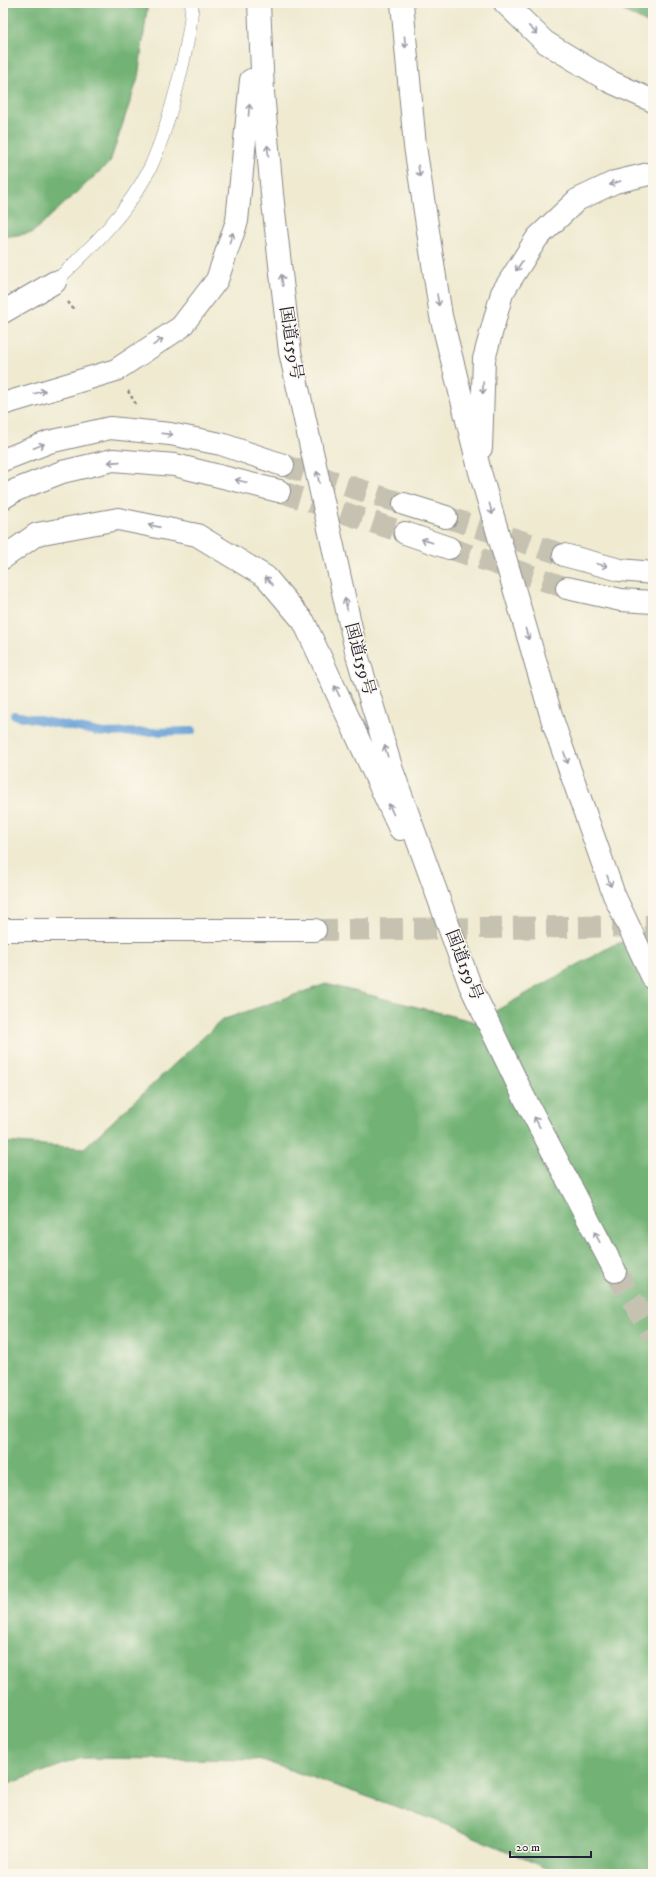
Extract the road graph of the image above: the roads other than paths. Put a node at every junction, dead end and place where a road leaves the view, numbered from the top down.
1 (192, 3) edge
2 (257, 3) edge
3 (402, 3) edge
4 (505, 3) edge
5 (653, 101) edge
6 (653, 173) edge
7 (55, 282) joint
8 (3, 312) edge
9 (3, 404) edge
10 (3, 460) edge
11 (283, 465) tunnel mouth
12 (480, 472) junction
13 (279, 491) tunnel mouth
14 (3, 498) edge
15 (404, 504) tunnel mouth
16 (446, 517) tunnel mouth
17 (405, 533) tunnel mouth
18 (449, 548) tunnel mouth
19 (564, 555) tunnel mouth
20 (3, 558) edge
21 (653, 573) edge
22 (567, 588) tunnel mouth
23 (653, 602) edge
24 (3, 930) edge
25 (315, 930) tunnel mouth
26 (653, 978) edge
27 (470, 985) junction
28 (615, 1271) tunnel mouth

1 - 7 lane
9 -> 2 main road
27 -> 2 main road, 国道159号
3 -> 12 main road
4 -> 5 main road
6 -> 12 main road
7 - 8 main road
10 -> 11 main road
12 -> 26 main road
13 -> 14 main road
15 - 16 main road
18 -> 17 main road
19 -> 21 main road
27 -> 20 main road
22 - 23 main road
24 - 25 main road
28 -> 27 main road, 国道159号

